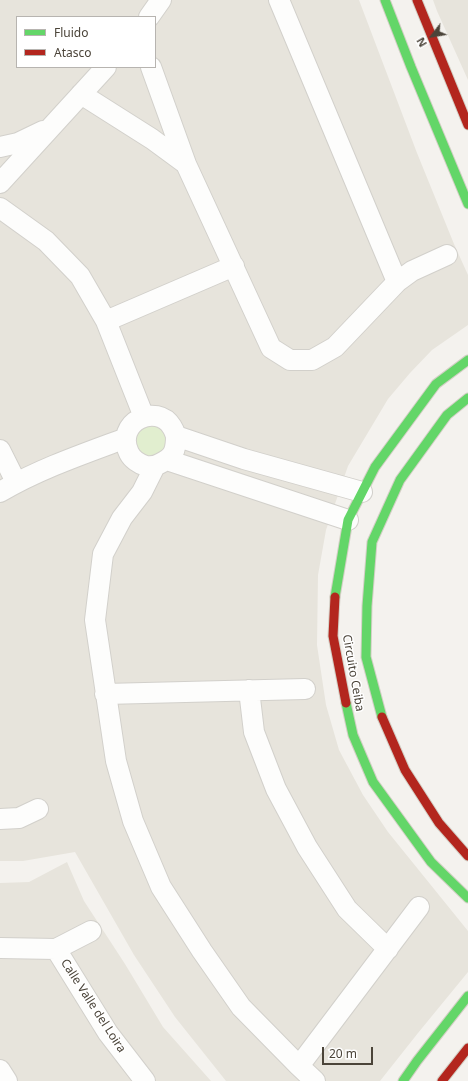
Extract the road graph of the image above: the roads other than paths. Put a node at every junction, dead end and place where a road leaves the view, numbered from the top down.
1 (161, 0) edge
2 (279, 0) edge
3 (385, 0) edge
4 (417, 0) edge
5 (150, 16) edge
6 (105, 68) edge
7 (151, 68) edge
8 (81, 94) junction
9 (468, 125) edge
10 (52, 126) junction
11 (0, 147) edge
12 (186, 164) junction
13 (0, 183) edge
14 (468, 204) edge
15 (0, 208) edge
16 (447, 255) dead end
17 (234, 266) junction
18 (397, 282) junction
19 (106, 321) junction
20 (468, 360) edge
21 (468, 398) edge
22 (144, 416) junction
23 (176, 436) junction
24 (126, 438) junction
25 (0, 450) edge
26 (244, 459) junction
27 (161, 463) junction
28 (236, 484) junction
29 (8, 487) edge
30 (362, 492) junction
31 (348, 520) junction
32 (305, 689) dead end
33 (249, 690) junction
34 (105, 694) junction
35 (38, 809) dead end
36 (0, 819) edge
37 (468, 856) edge
38 (468, 898) edge
39 (419, 907) dead end
40 (91, 931) dead end
41 (0, 948) edge
42 (56, 949) junction
43 (388, 949) junction
44 (468, 996) edge
45 (468, 1048) edge
46 (299, 1066) junction
47 (0, 1070) edge
48 (7, 1081) edge
49 (145, 1081) edge
50 (316, 1081) edge
51 (403, 1081) edge
52 (442, 1081) edge

1 - 5 street
2 - 18 street
3 - 14 street
4 - 9 street
6 - 8 street
7 - 12 street
8 - 10 street
8 - 12 street
10 - 11 street
10 - 13 street
12 - 17 street
15 - 19 street
16 - 18 street
17 - 18 street
17 - 19 street
19 - 22 street
20 - 30 street, Circuito Ceiba
21 - 37 street, Circuito Ceiba
22 - 23 street
22 - 24 street
23 - 26 street
23 - 27 street
24 - 27 street
24 - 29 street
25 - 29 street
26 - 28 street
26 - 30 street
27 - 28 street
27 - 34 street
28 - 31 street
30 - 31 street, Circuito Ceiba
31 - 38 street, Circuito Ceiba
32 - 33 street
33 - 34 street
33 - 43 street
34 - 46 street
35 - 36 street
39 - 43 street
40 - 42 street
41 - 42 street
42 - 49 street, Calle Valle del Loira
43 - 46 street
44 - 51 street
45 - 52 street
46 - 50 street
47 - 48 street

